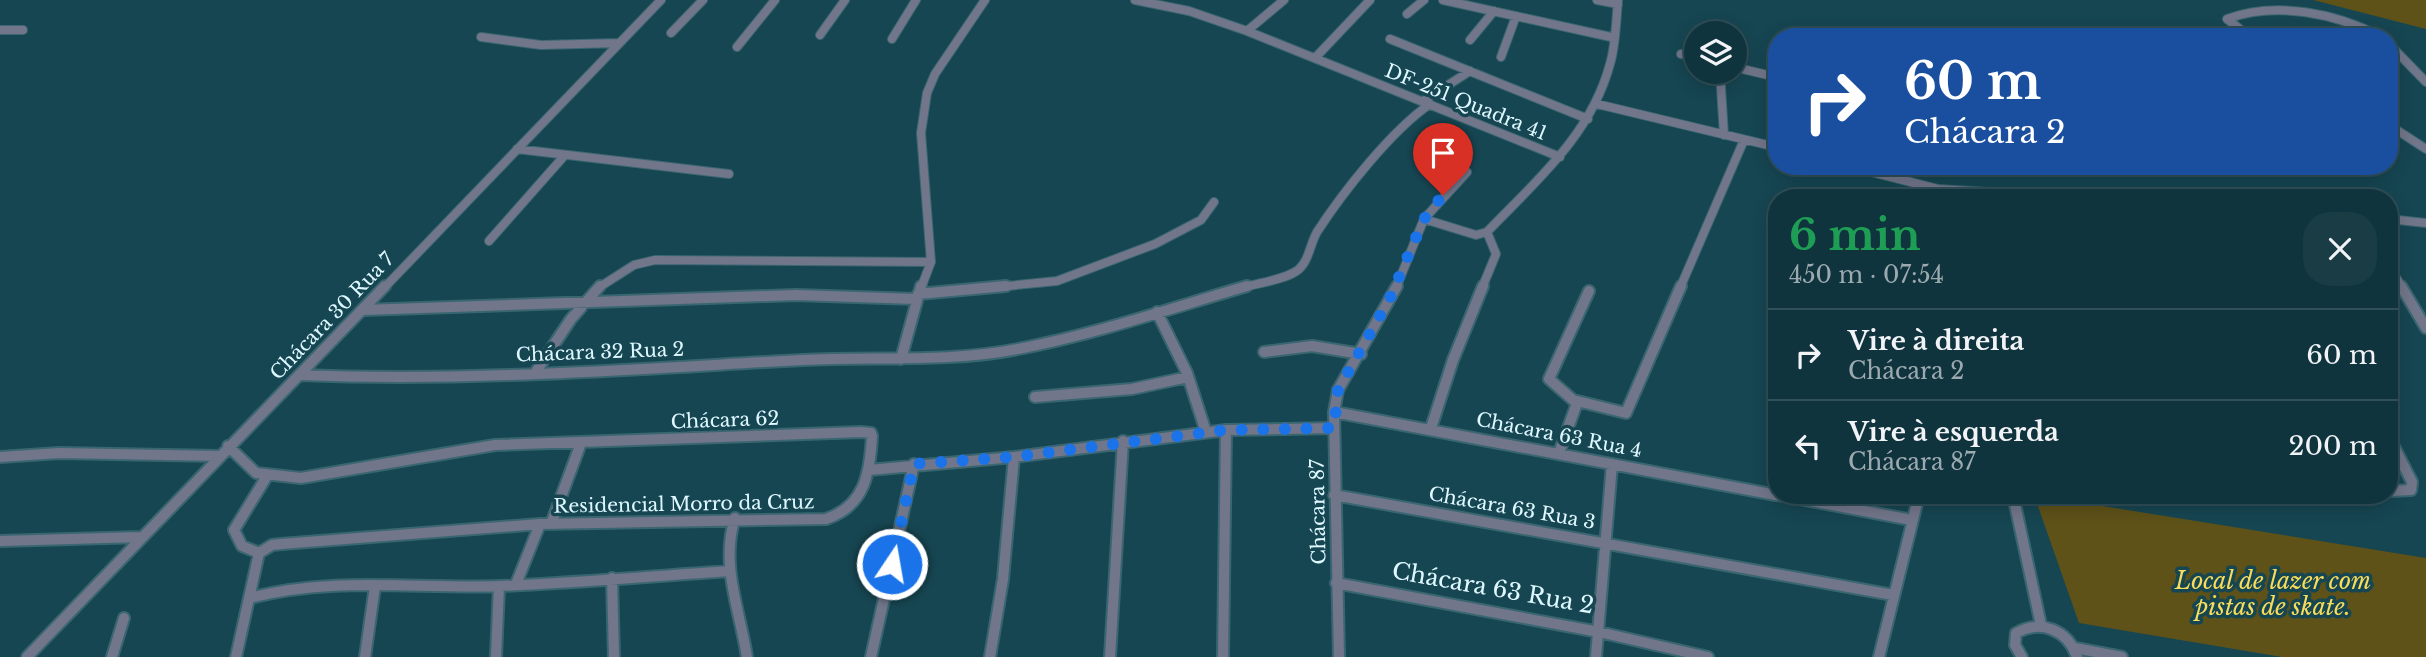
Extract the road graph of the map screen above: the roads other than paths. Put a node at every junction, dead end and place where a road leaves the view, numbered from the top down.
1 (661, 0) edge
2 (703, 0) edge
3 (775, 0) edge
4 (845, 0) edge
5 (916, 0) edge
6 (985, 0) edge
7 (1135, 0) edge
8 (1181, 0) edge
9 (1284, 0) edge
10 (1370, 0) edge
11 (1424, 0) edge
12 (1443, 0) edge
13 (1597, 0) edge
14 (1618, 2) edge
15 (1171, 7) junction
16 (1494, 11) junction
17 (1407, 15) dead end
18 (1516, 16) junction
19 (2238, 28) edge
20 (2362, 28) edge
21 (0, 30) edge
22 (23, 30) dead end
23 (1247, 31) junction
24 (671, 33) dead end
25 (820, 35) dead end
26 (481, 37) dead end
27 (1611, 37) junction
28 (892, 39) dead end
29 (1390, 39) dead end
30 (1469, 40) dead end
31 (619, 43) junction
32 (737, 47) dead end
33 (2398, 53) edge
34 (1681, 54) dead end
35 (1684, 55) edge
36 (1501, 57) dead end
37 (1315, 58) junction
38 (1747, 70) edge
39 (1471, 71) junction
40 (1768, 75) edge
41 (2426, 82) edge
42 (1721, 84) edge
43 (1426, 102) junction
44 (1597, 104) junction
45 (1588, 119) junction
46 (2398, 131) edge
47 (1724, 135) junction
48 (1744, 140) junction
49 (1768, 145) edge
50 (517, 149) junction
51 (2426, 149) edge
52 (565, 155) junction
53 (1560, 157) junction
54 (1467, 172) dead end
55 (729, 174) dead end
56 (1877, 175) edge
57 (1923, 189) edge
58 (1214, 202) dead end
59 (1424, 219) junction
60 (2398, 220) edge
61 (2426, 223) edge
62 (1487, 232) junction
63 (489, 241) dead end
64 (931, 262) junction
65 (2398, 279) edge
66 (1589, 291) dead end
67 (917, 296) junction
68 (582, 302) junction
69 (363, 310) junction
70 (1157, 312) junction
71 (2422, 315) edge
72 (2426, 328) edge
73 (1264, 352) dead end
74 (1361, 354) junction
75 (901, 359) junction
76 (535, 373) junction
77 (300, 375) junction
78 (1188, 377) junction
79 (1035, 397) dead end
80 (1577, 403) junction
81 (1334, 412) junction
82 (1334, 428) junction
83 (1432, 428) junction
84 (1226, 430) junction
85 (1206, 432) junction
86 (871, 433) joint
87 (1124, 441) junction
88 (581, 443) junction
89 (228, 446) junction
90 (1559, 453) junction
91 (2398, 455) edge
92 (219, 456) junction
93 (0, 457) edge
94 (1013, 457) junction
95 (914, 464) junction
96 (1612, 464) junction
97 (869, 470) junction
98 (267, 476) junction
99 (2398, 491) edge
100 (1768, 493) edge
101 (1335, 495) junction
102 (1826, 504) edge
103 (1916, 504) edge
104 (2015, 504) edge
105 (735, 518) junction
106 (1912, 520) junction
107 (546, 524) junction
108 (141, 537) junction
109 (0, 541) edge
110 (1606, 542) junction
111 (259, 553) junction
112 (730, 571) junction
113 (612, 578) junction
114 (1336, 583) junction
115 (516, 584) junction
116 (375, 586) junction
117 (499, 586) junction
118 (1894, 595) junction
119 (250, 598) junction
120 (124, 618) dead end
121 (2041, 625) junction
122 (1599, 632) junction
123 (2076, 652) edge
124 (27, 657) edge
125 (113, 657) edge
126 (236, 657) edge
127 (365, 657) edge
128 (496, 657) edge
129 (614, 657) edge
130 (747, 657) edge
131 (871, 657) edge
132 (990, 657) edge
133 (1110, 657) edge
134 (1223, 657) edge
135 (1339, 657) edge
136 (1596, 657) edge
137 (1708, 657) edge
138 (1878, 657) edge
139 (2022, 657) edge
140 (2122, 657) edge

1 - 31 street, Chácara 30 Rua 7
2 - 24 street
3 - 32 street
4 - 25 street
5 - 28 street
6 - 64 street
7 - 15 street, DF-251 Quadra 41
8 - 15 street
9 - 23 street
10 - 37 street
11 - 17 street
12 - 16 street
13 - 14 street
14 - 27 street, DF-251 Quadra 41
15 - 23 street, DF-251 Quadra 41
16 - 18 street
16 - 30 street
18 - 27 street
18 - 36 street
19 - 20 street
21 - 22 street
23 - 37 street, DF-251 Quadra 41
26 - 31 street
27 - 44 street, DF-251 Quadra 41
29 - 39 street, DF-251 Quadra 41
31 - 50 street, Chácara 30 Rua 7
33 - 41 street
34 - 35 street
37 - 43 street, DF-251 Quadra 41
38 - 40 street
39 - 43 street, Chácara 32 Rua 2
39 - 45 street, DF-251 Quadra 41
42 - 47 street
43 - 53 street, DF-251 Quadra 41
43 - 70 street, Chácara 32 Rua 2
44 - 45 street, DF-251 Quadra 41
44 - 47 street
45 - 53 street, DF-251 Quadra 41
46 - 51 street
47 - 48 street
48 - 49 street
48 - 80 street
50 - 52 street
50 - 69 street, Chácara 30 Rua 7
52 - 55 street
52 - 63 street
53 - 62 street
54 - 59 street, Chácara 87
56 - 57 street
58 - 67 street
59 - 62 street
59 - 74 street, Chácara 87
60 - 61 street
62 - 83 street
64 - 67 street
64 - 68 street
65 - 71 street
66 - 80 street
67 - 68 street
67 - 75 street
68 - 69 street
68 - 76 street
69 - 77 street, Chácara 30 Rua 7
70 - 75 street, Chácara 32 Rua 2
70 - 78 street
71 - 72 street
73 - 74 street
74 - 81 street, Chácara 87
75 - 76 street, Chácara 32 Rua 2
76 - 77 street, Chácara 32 Rua 2
77 - 89 street, Chácara 30 Rua 7
78 - 79 street
78 - 85 street
80 - 90 street
81 - 82 street, Chácara 87
81 - 83 street, Chácara 63 Rua 4
82 - 84 street
82 - 101 street, Chácara 87
83 - 90 street, Chácara 63 Rua 4
84 - 85 street
84 - 134 street
85 - 87 street
86 - 88 street, Chácara 62
86 - 97 street, Residencial Morro da Cruz
87 - 94 street
87 - 133 street
88 - 98 street, Chácara 62
88 - 107 street
89 - 92 street, Chácara 30 Rua 7
89 - 98 street
90 - 96 street, Chácara 63 Rua 4
91 - 99 street
92 - 93 street
92 - 108 street, Chácara 30 Rua 7
94 - 95 street
94 - 132 street
95 - 97 street
95 - 131 street
96 - 100 street, Chácara 63 Rua 4
96 - 110 street, Chácara 63 Rua 3
97 - 105 street, Residencial Morro da Cruz
98 - 111 street
101 - 110 street, Chácara 63 Rua 3
101 - 114 street, Chácara 87
102 - 106 street, Chácara 63 Rua 4
103 - 106 street
104 - 121 street
105 - 107 street, Residencial Morro da Cruz
105 - 112 street
106 - 118 street
107 - 111 street
107 - 115 street, Residencial Morro da Cruz
108 - 109 street
108 - 124 street, Chácara 30 Rua 7
110 - 118 street
110 - 122 street, Chácara 63 Rua 2
111 - 119 street
112 - 113 street
112 - 130 street
113 - 115 street
113 - 129 street
114 - 122 street, Chácara 63 Rua 2
114 - 135 street, Chácara 87
115 - 117 street
116 - 117 street
116 - 119 street
116 - 127 street
117 - 128 street
118 - 138 street
119 - 126 street
120 - 125 street
121 - 123 street
121 - 139 street
122 - 136 street
122 - 137 street
123 - 140 street

